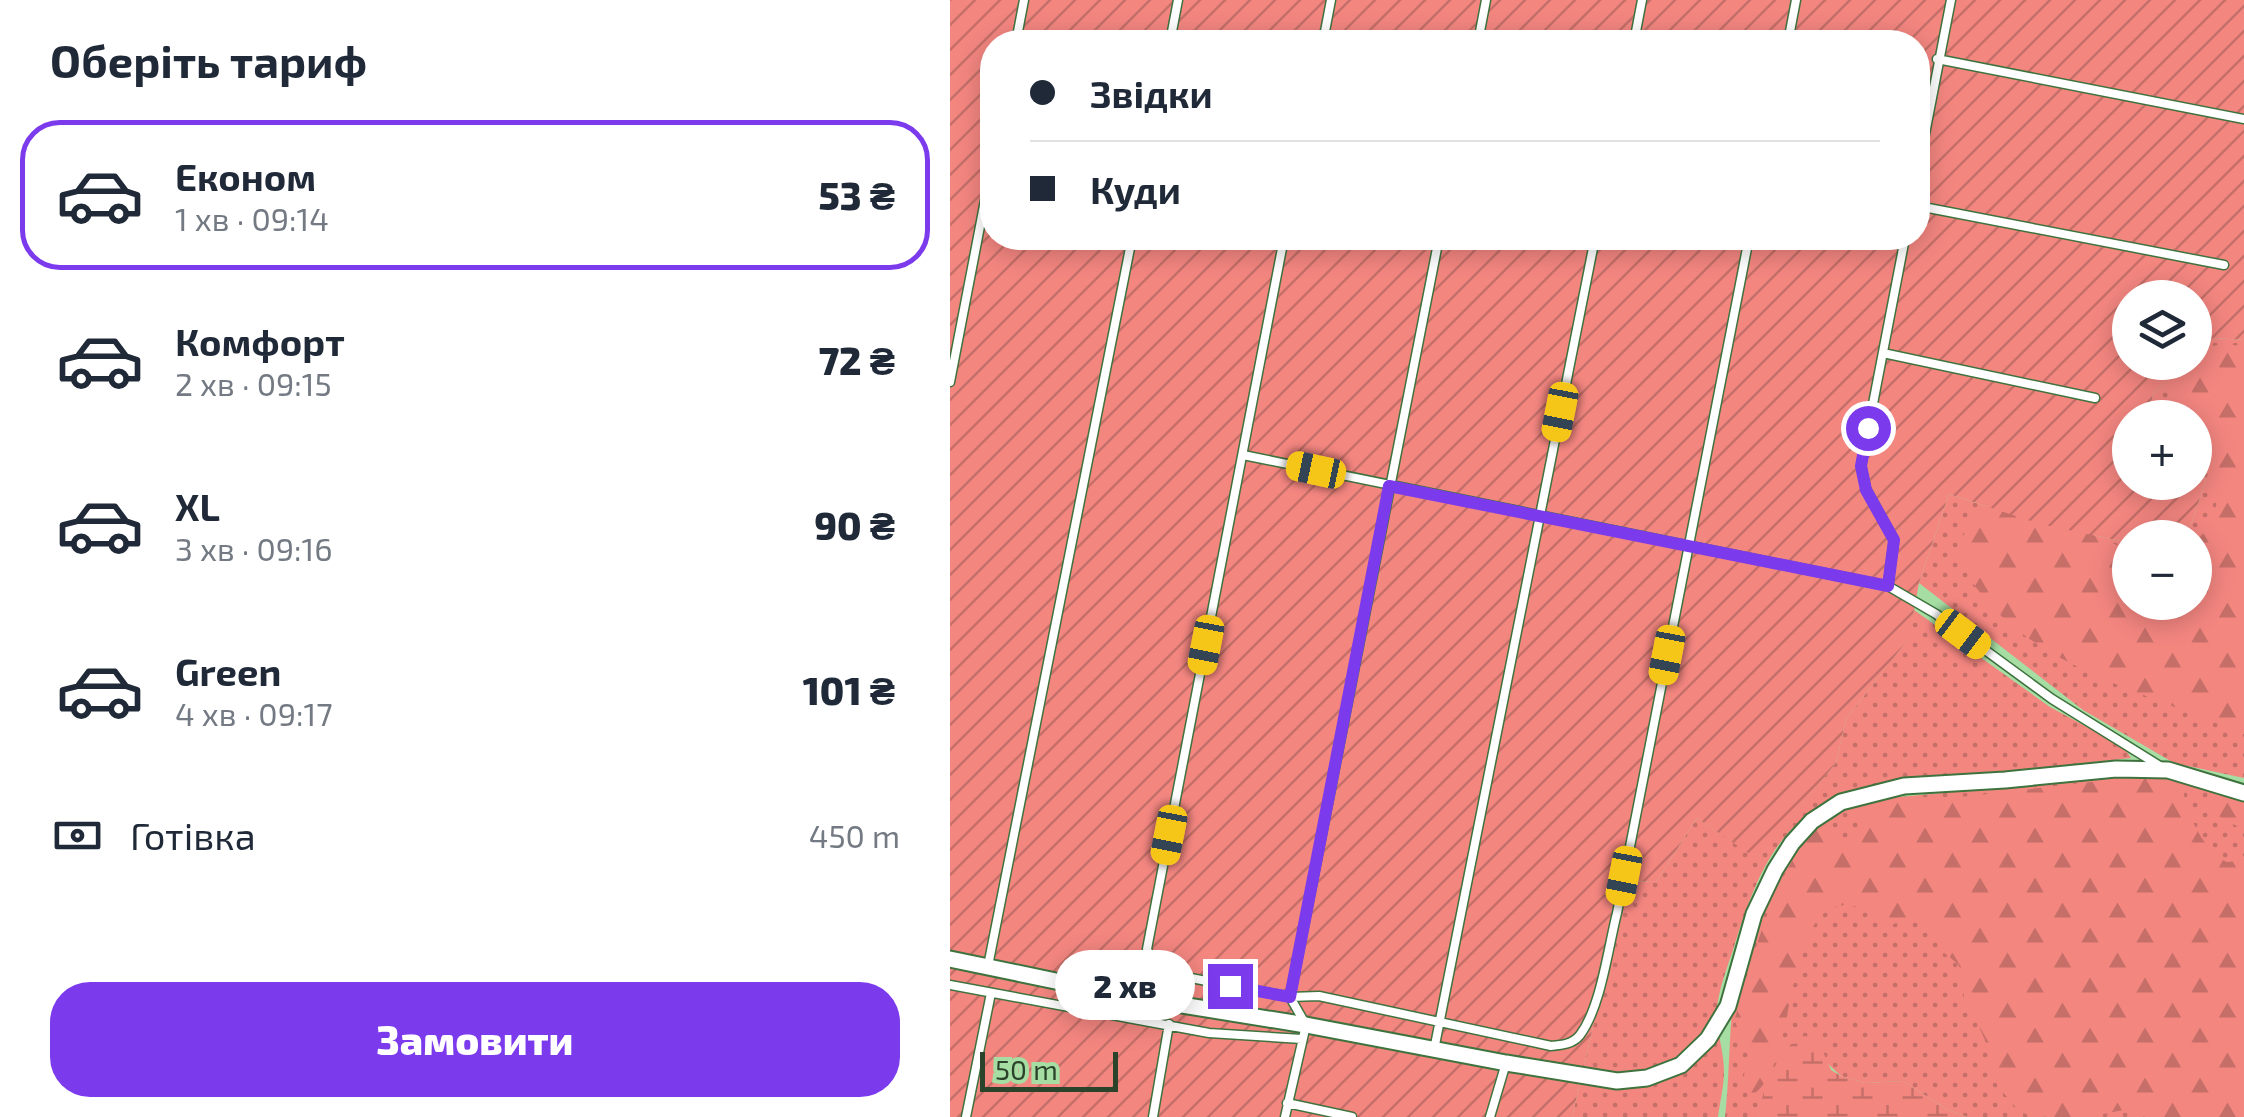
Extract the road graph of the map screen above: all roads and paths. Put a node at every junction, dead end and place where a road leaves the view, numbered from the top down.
1 (1024, 0) edge
2 (1178, 0) edge
3 (1331, 0) edge
4 (1486, 0) edge
5 (1642, 0) edge
6 (1796, 0) edge
7 (1951, 0) edge
8 (1018, 30) edge
9 (1172, 30) edge
10 (1325, 30) edge
11 (1480, 30) edge
12 (1636, 30) edge
13 (1790, 30) edge
14 (1937, 59) junction
15 (1930, 100) edge
16 (2244, 119) edge
17 (1930, 208) edge
18 (980, 226) edge
19 (1130, 250) edge
20 (1282, 250) edge
21 (1437, 250) edge
22 (1592, 250) edge
23 (1747, 250) edge
24 (1903, 250) edge
25 (2224, 265) dead end
26 (1883, 353) junction
27 (950, 382) edge
28 (2095, 398) dead end
29 (1242, 454) junction
30 (1389, 486) junction
31 (1538, 516) junction
32 (1688, 544) junction
33 (1888, 586) junction
34 (2168, 770) junction
35 (2244, 793) edge
36 (950, 959) edge
37 (988, 966) junction
38 (950, 986) edge
39 (991, 993) junction
40 (1290, 997) junction
41 (1440, 1021) junction
42 (1169, 1024) junction
43 (1304, 1032) junction
44 (1434, 1050) junction
45 (1506, 1064) junction
46 (1287, 1103) junction
47 (966, 1117) edge
48 (1153, 1117) edge
49 (1284, 1117) edge
50 (1352, 1117) edge
51 (1490, 1117) edge

1 - 8 lane
2 - 9 lane
3 - 10 lane
4 - 11 lane
5 - 12 lane
6 - 13 lane
7 - 14 lane
14 - 15 lane
14 - 16 lane
17 - 25 lane
18 - 27 lane
19 - 37 lane
20 - 29 lane
21 - 30 lane
22 - 31 lane
23 - 32 lane
24 - 26 lane
26 - 28 lane
26 - 33 lane
29 - 30 lane
29 - 40 lane
30 - 31 lane
30 - 40 lane
31 - 32 lane
31 - 41 lane
32 - 33 lane
32 - 41 lane
33 - 34 lane
34 - 35 street
34 - 45 street
36 - 37 street
37 - 43 street
38 - 39 lane
39 - 42 lane
39 - 47 lane
40 - 41 lane
40 - 43 lane
41 - 44 lane
42 - 43 lane
42 - 48 lane
43 - 44 street
43 - 46 lane
44 - 45 street
45 - 51 lane
46 - 49 lane
46 - 50 lane

